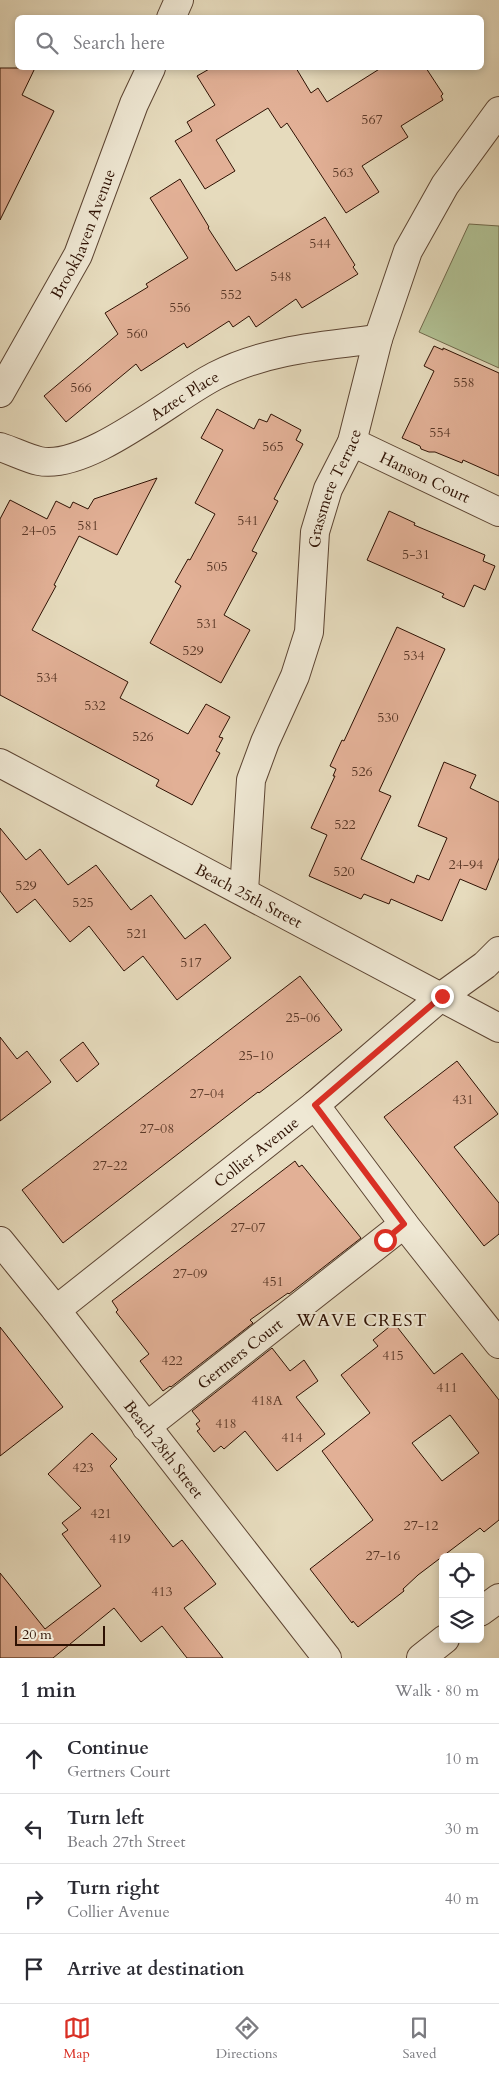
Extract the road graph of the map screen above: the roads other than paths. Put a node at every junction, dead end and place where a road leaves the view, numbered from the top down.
1 (179, 0) edge
2 (172, 15) edge
3 (151, 70) edge
4 (499, 111) edge
5 (378, 339) junction
6 (0, 393) edge
7 (352, 442) junction
8 (0, 447) edge
9 (499, 512) edge
10 (0, 763) edge
11 (244, 891) junction
12 (499, 950) edge
13 (442, 996) junction
14 (499, 1028) edge
15 (315, 1105) junction
16 (404, 1224) junction
17 (0, 1242) edge
18 (56, 1310) junction
19 (499, 1344) edge
20 (146, 1427) junction
21 (499, 1598) edge
22 (484, 1609) edge
23 (441, 1643) edge
24 (326, 1658) edge
25 (421, 1658) edge

1 - 2 street
3 - 6 street, Brookhaven Avenue
4 - 5 street, Grassmere Terrace
5 - 7 street, Grassmere Terrace
5 - 8 street, Aztec Place
7 - 9 street, Hanson Court
7 - 11 street, Grassmere Terrace
10 - 11 street, Beach 25th Street
11 - 13 street, Beach 25th Street
12 - 13 street, Collier Avenue
13 - 14 street, Beach 25th Street
13 - 15 street, Collier Avenue
15 - 16 street
15 - 18 street, Collier Avenue
16 - 19 street
16 - 20 street, Gertners Court
17 - 18 street, Beach 28th Street
18 - 20 street, Beach 28th Street
20 - 24 street, Beach 28th Street
21 - 22 street
23 - 25 street

